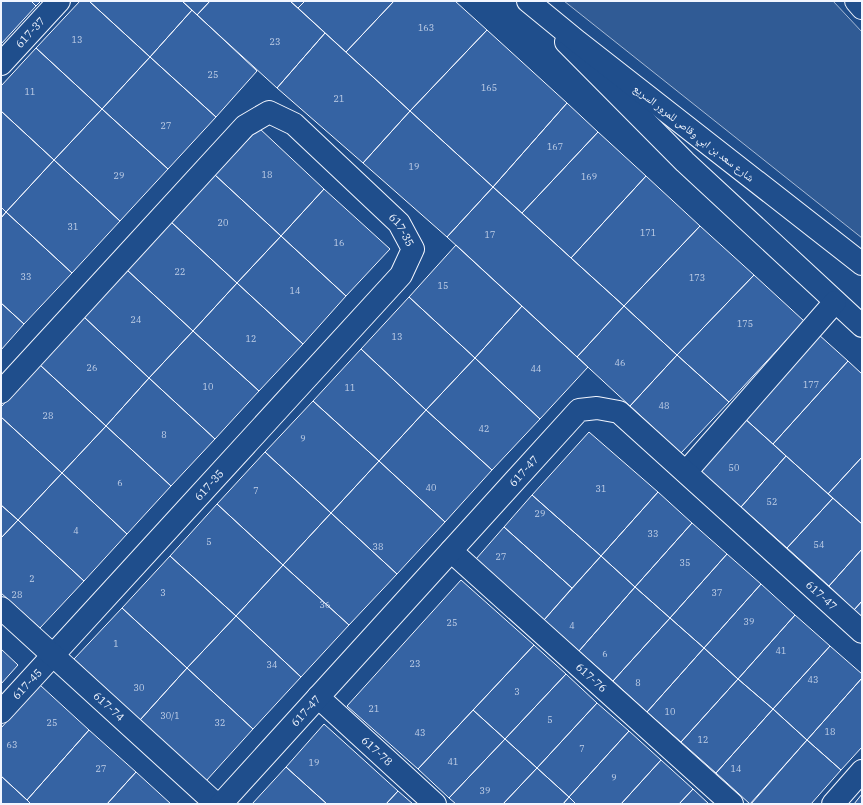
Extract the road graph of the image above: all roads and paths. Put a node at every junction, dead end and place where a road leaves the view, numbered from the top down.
1 (59, 1) edge
2 (526, 1) edge
3 (856, 1) edge
4 (862, 8) edge
5 (1, 64) edge
6 (862, 264) edge
7 (835, 302) junction
8 (862, 326) edge
9 (1, 392) edge
10 (686, 472) junction
11 (451, 551) junction
12 (1, 608) edge
13 (862, 632) edge
14 (53, 656) junction
15 (318, 697) junction
16 (1, 712) edge
17 (862, 771) edge
18 (216, 804) edge
19 (221, 804) edge
20 (435, 804) edge
21 (732, 804) edge
22 (833, 804) edge

1 - 5 main road, 617-37
2 - 6 main road, شارع سعد بن ابي وقاص للمرور السريع
2 - 7 main road
3 - 4 main road
7 - 8 main road
7 - 10 main road
9 - 14 main road, 617-35
10 - 11 main road, 617-47
10 - 13 main road, 617-47
11 - 15 main road, 617-47
11 - 21 main road, 617-76
12 - 14 main road, 617-74
14 - 16 main road, 617-45
14 - 18 main road, 617-74
15 - 19 main road, 617-47
15 - 20 main road, 617-78
17 - 22 main road

